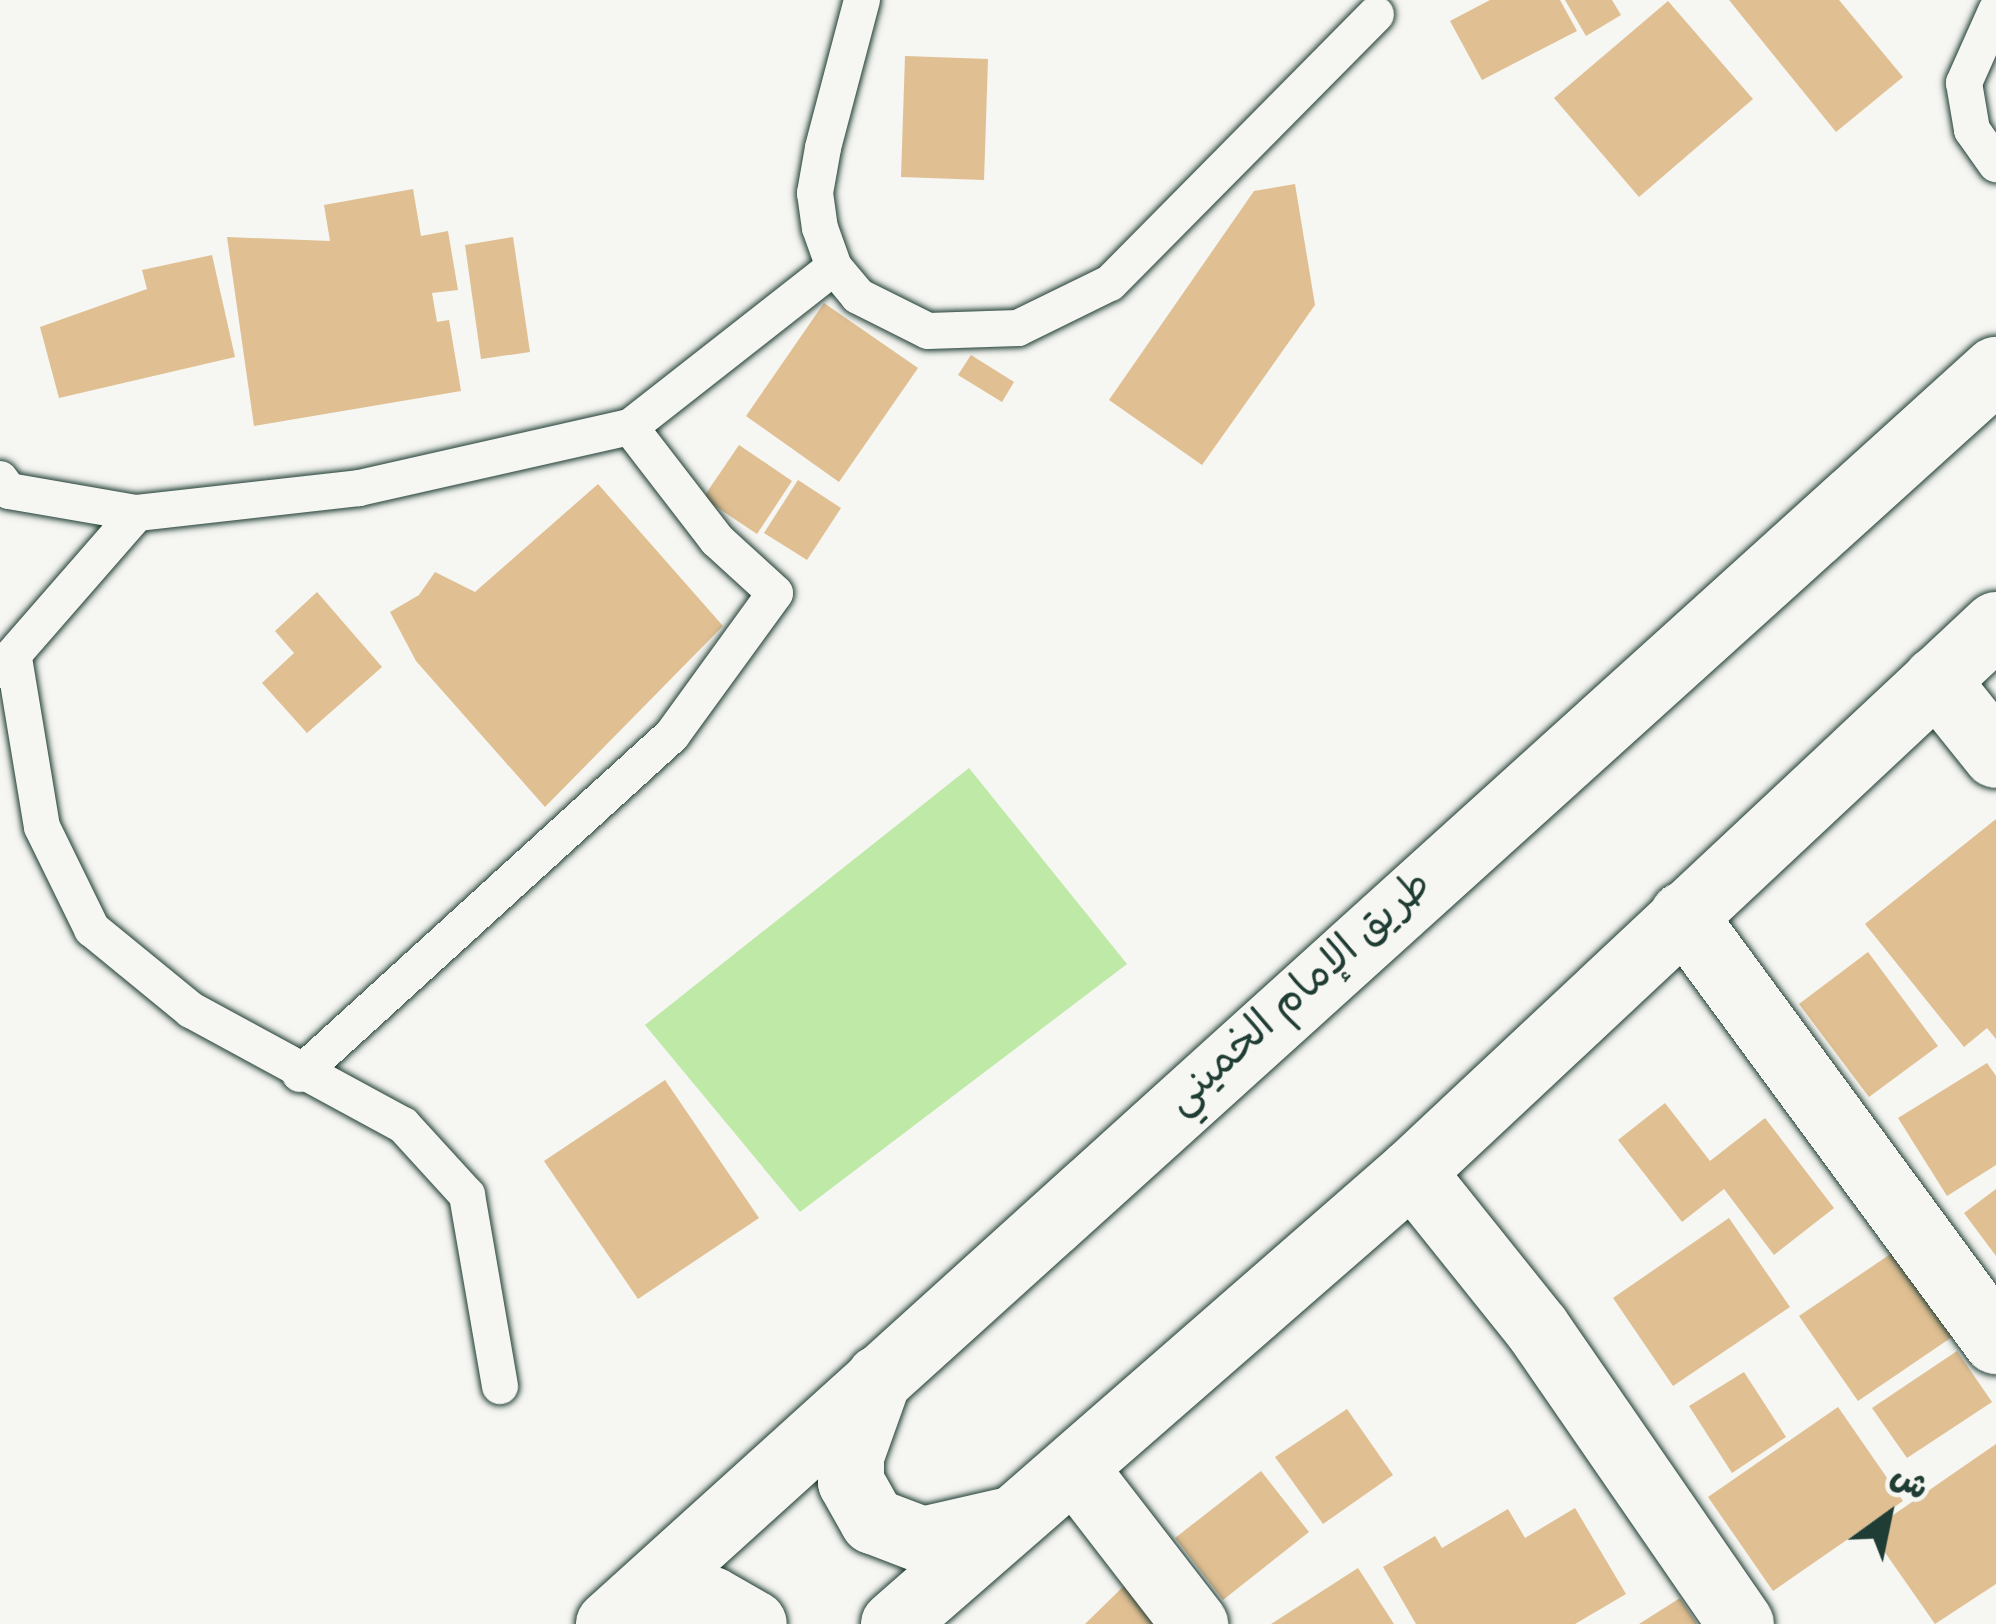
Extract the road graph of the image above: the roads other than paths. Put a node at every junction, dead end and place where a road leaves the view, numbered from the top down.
1 (862, 0) edge
2 (1996, 11) edge
3 (1376, 14) dead end
4 (1996, 164) edge
5 (834, 268) junction
6 (1996, 370) edge
7 (630, 427) junction
8 (0, 479) edge
9 (136, 514) junction
10 (1996, 625) edge
11 (7, 664) edge
12 (1936, 680) junction
13 (1996, 755) edge
14 (1683, 915) junction
15 (300, 1074) junction
16 (1412, 1172) junction
17 (1996, 1341) edge
18 (880, 1375) junction
19 (500, 1386) dead end
20 (1076, 1470) junction
21 (1013, 1519) junction
22 (609, 1624) edge
23 (619, 1624) edge
24 (754, 1624) edge
25 (894, 1624) edge
26 (1195, 1624) edge
27 (1741, 1624) edge

1 - 5 lane
2 - 4 lane
3 - 5 lane
5 - 7 lane
6 - 18 main road, طريق الإمام الخميني
7 - 9 lane
7 - 15 lane
8 - 9 lane
9 - 11 lane
10 - 12 main road
11 - 15 lane
12 - 13 main road
12 - 14 main road
14 - 16 main road
14 - 17 main road
15 - 19 lane
16 - 20 main road
16 - 27 main road
18 - 21 main road
18 - 22 main road, طريق الإمام الخميني
20 - 21 main road
20 - 26 main road
21 - 25 main road
23 - 24 main road

